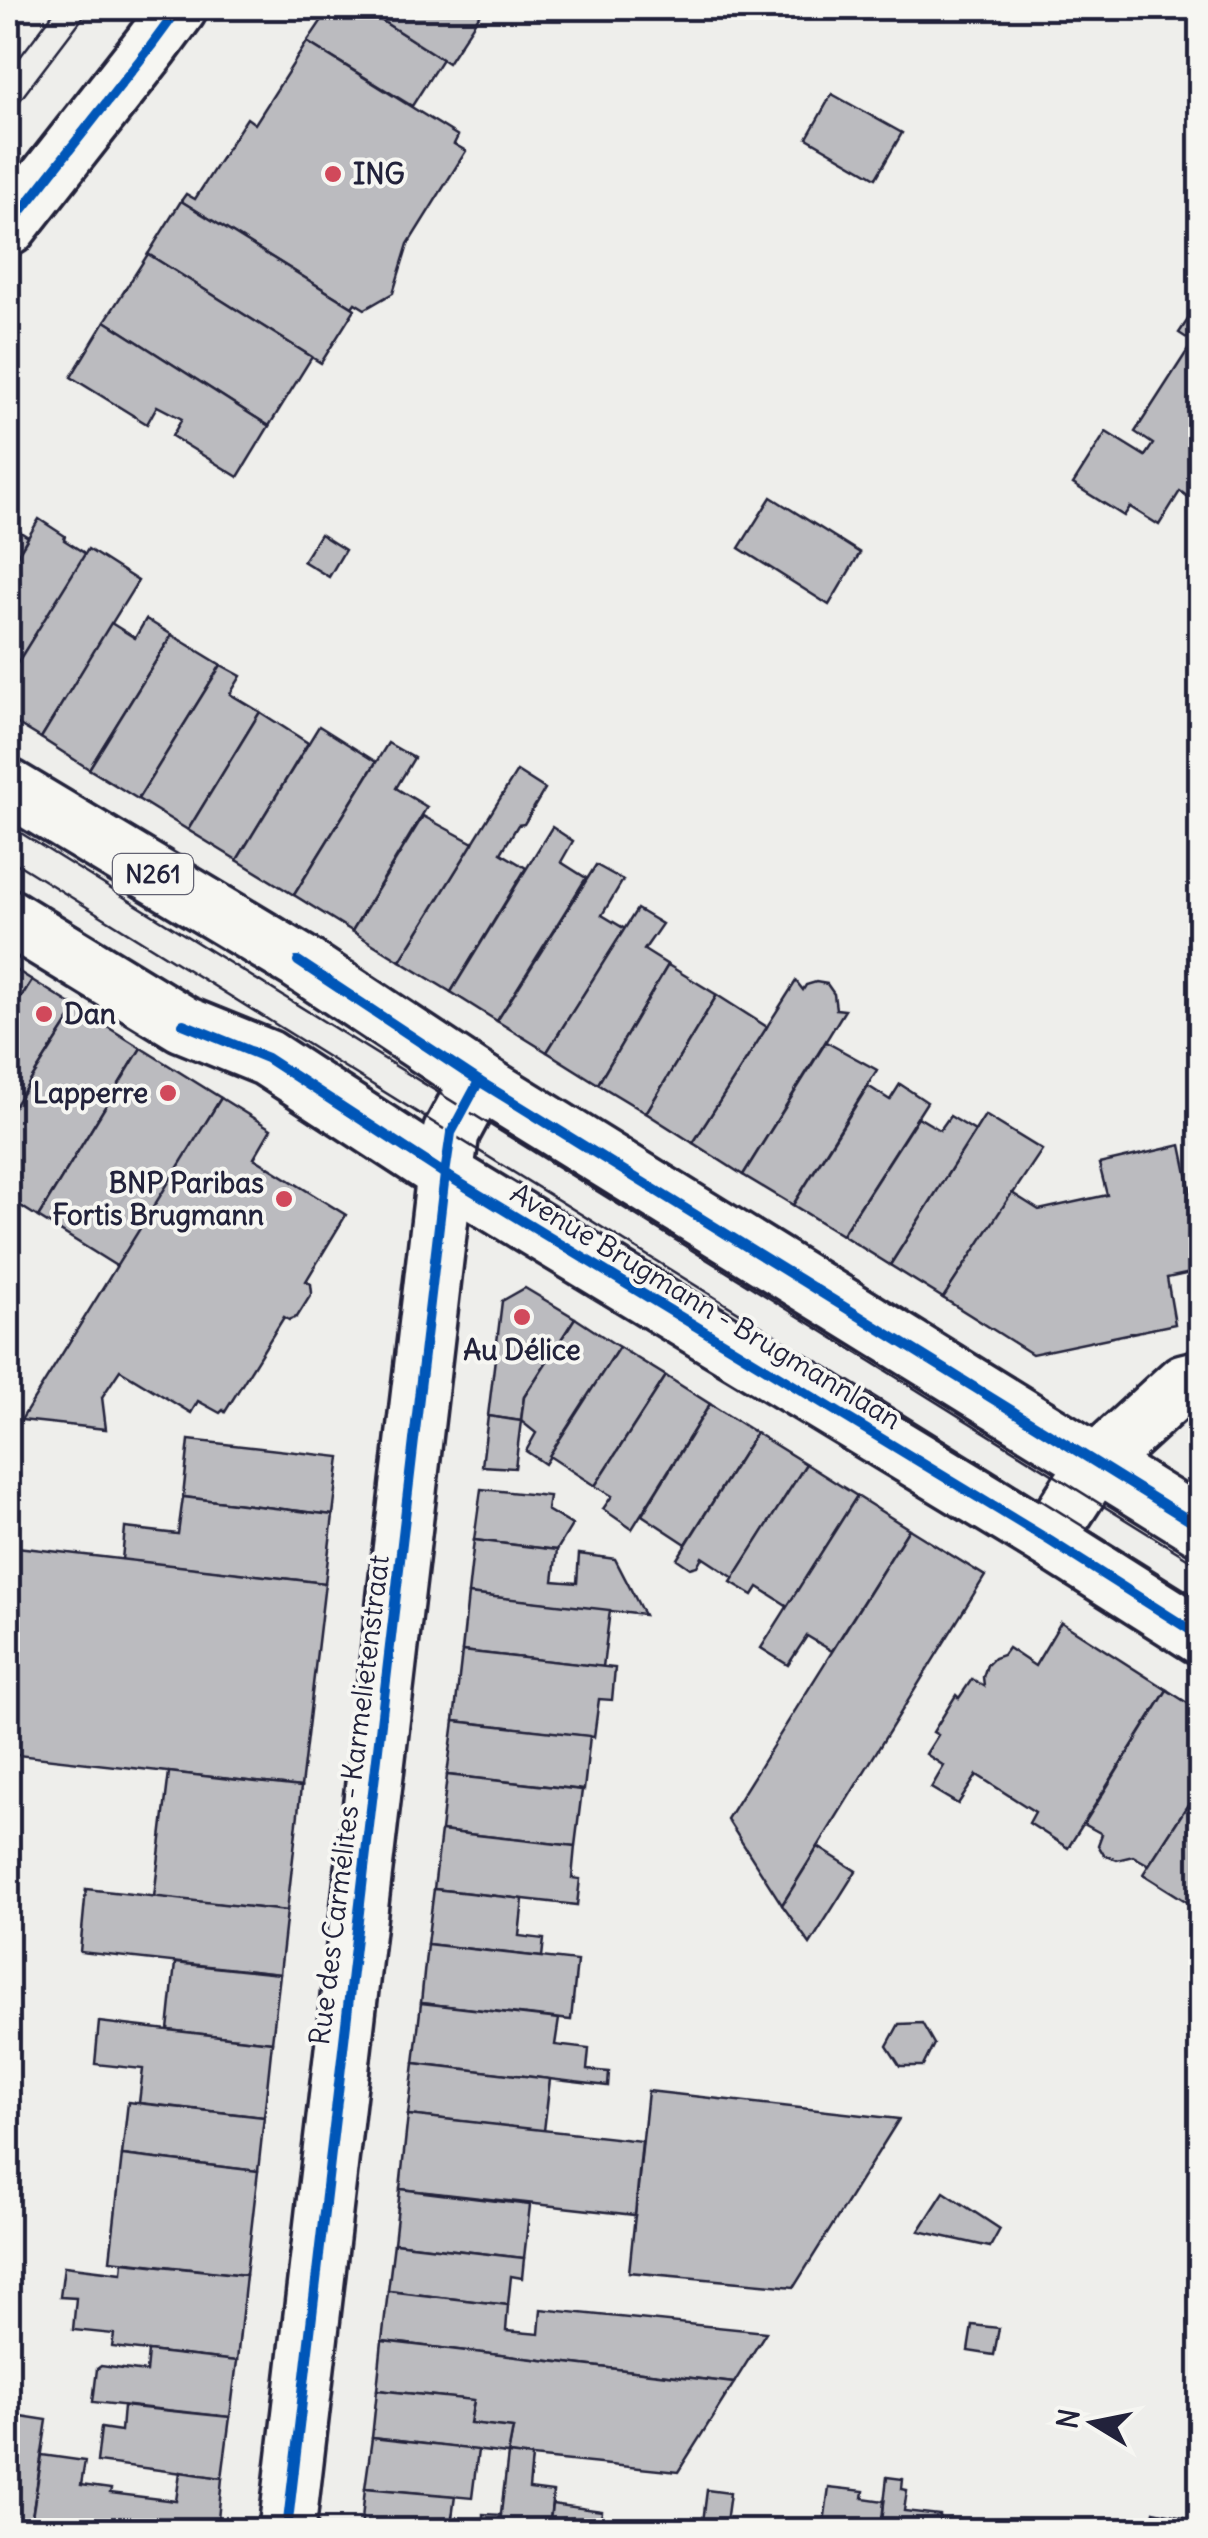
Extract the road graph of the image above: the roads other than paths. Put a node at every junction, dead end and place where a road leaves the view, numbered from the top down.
1 (178, 8) edge
2 (8, 228) edge
3 (8, 787) edge
4 (8, 917) edge
5 (479, 1080) junction
6 (445, 1174) junction
7 (1200, 1378) edge
8 (1096, 1462) junction
9 (1200, 1527) edge
10 (1047, 1539) junction
11 (1200, 1636) edge
12 (287, 2530) edge

1 - 2 main road
3 - 5 main road, N261
4 - 6 main road, Avenue Brugmann - Brugmannlaan
5 - 6 main road, Rue des Carmélites - Karmelietenstraat
5 - 8 main road, N261
6 - 10 main road, Avenue Brugmann - Brugmannlaan
6 - 12 main road, Rue des Carmélites - Karmelietenstraat
7 - 8 main road
8 - 9 main road, N261
8 - 10 main road
10 - 11 main road, Avenue Brugmann - Brugmannlaan

